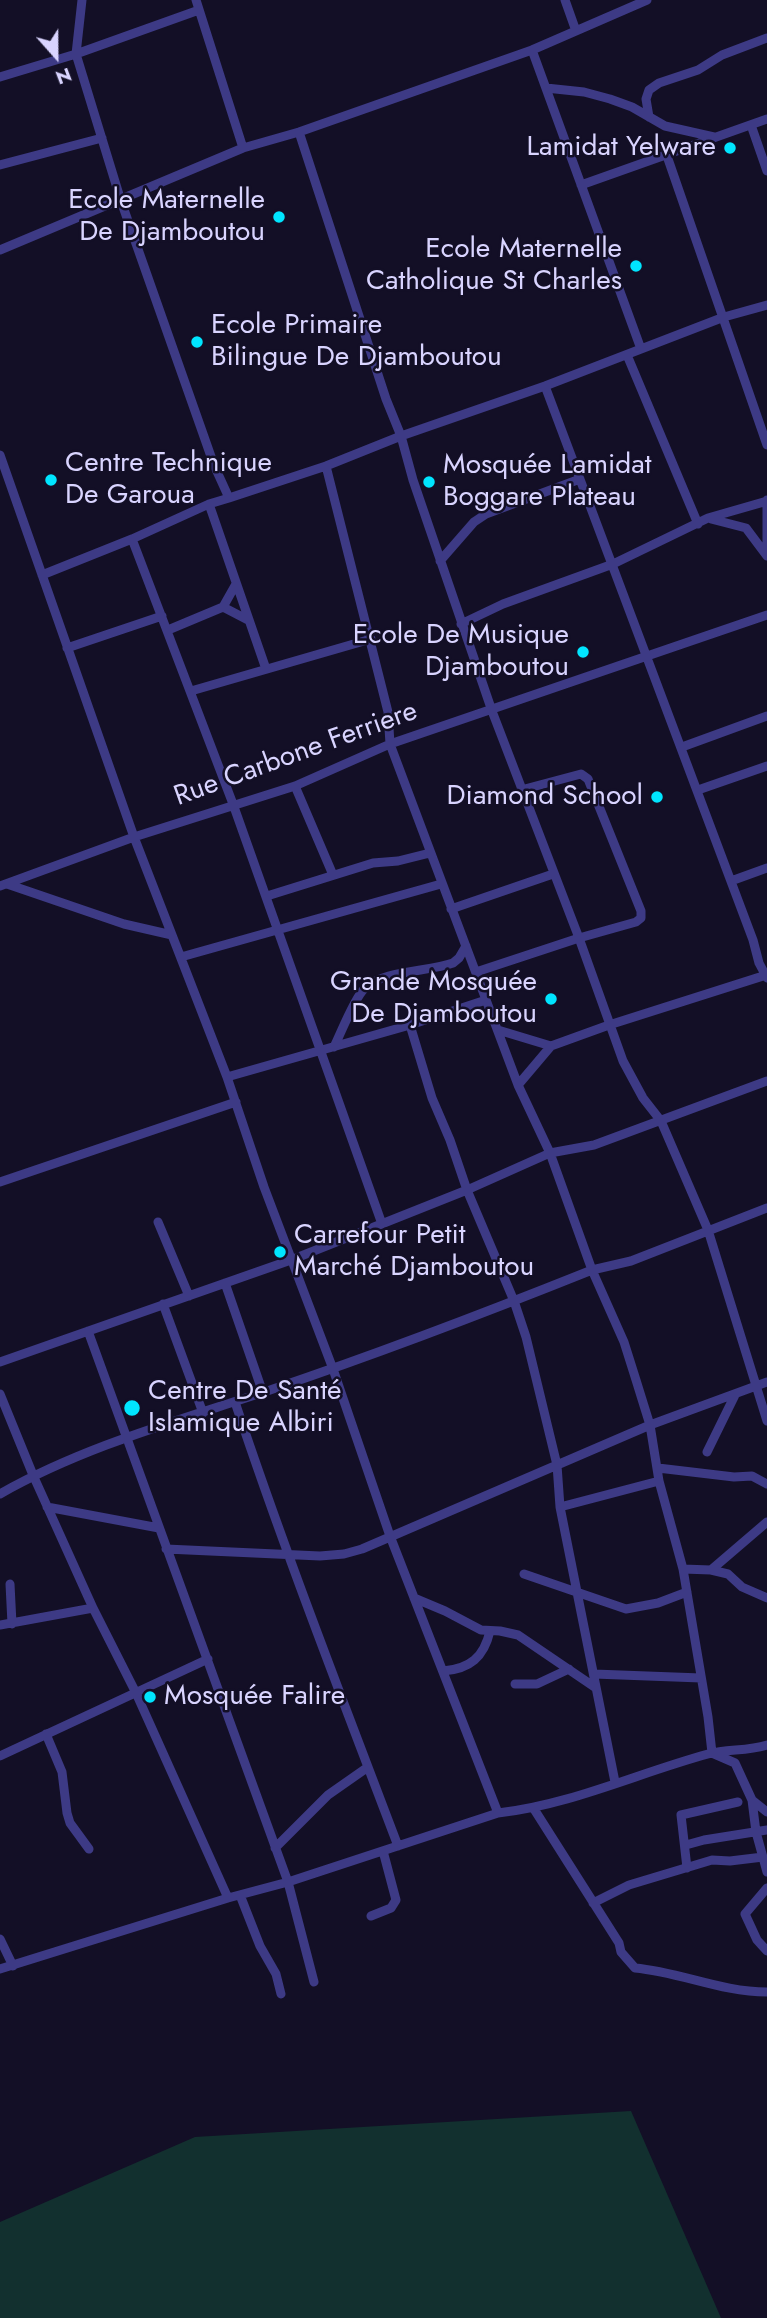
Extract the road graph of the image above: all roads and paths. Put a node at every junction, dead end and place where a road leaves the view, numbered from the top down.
1 (82, 0) edge
2 (565, 0) edge
3 (647, 0) edge
4 (198, 5) edge
5 (576, 31) junction
6 (767, 38) edge
7 (532, 50) junction
8 (76, 54) junction
9 (0, 77) edge
10 (546, 88) junction
11 (649, 117) junction
12 (767, 119) edge
13 (751, 125) junction
14 (299, 132) junction
15 (102, 138) junction
16 (716, 138) junction
17 (243, 148) junction
18 (667, 156) junction
19 (0, 165) edge
20 (767, 171) edge
21 (581, 185) junction
22 (121, 201) junction
23 (0, 250) edge
24 (767, 305) edge
25 (724, 317) junction
26 (641, 349) junction
27 (627, 355) junction
28 (545, 386) junction
29 (401, 436) junction
30 (767, 445) edge
31 (0, 455) edge
32 (326, 466) junction
33 (580, 479) junction
34 (229, 498) junction
35 (767, 501) edge
36 (209, 504) junction
37 (708, 518) junction
38 (698, 524) junction
39 (132, 539) junction
40 (767, 557) edge
41 (440, 561) junction
42 (613, 564) junction
43 (42, 575) junction
44 (236, 584) junction
45 (223, 607) junction
46 (767, 615) edge
47 (162, 616) junction
48 (248, 620) junction
49 (461, 624) junction
50 (168, 630) junction
51 (371, 639) junction
52 (67, 649) junction
53 (648, 657) junction
54 (266, 669) junction
55 (191, 691) junction
56 (492, 711) junction
57 (767, 716) edge
58 (390, 744) junction
59 (682, 747) junction
60 (767, 766) edge
61 (295, 786) junction
62 (521, 790) junction
63 (698, 790) junction
64 (233, 804) junction
65 (134, 837) junction
66 (430, 853) junction
67 (767, 868) edge
68 (553, 874) junction
69 (332, 875) junction
70 (731, 881) junction
71 (2, 884) edge
72 (441, 884) junction
73 (267, 896) junction
74 (451, 909) junction
75 (278, 930) junction
76 (172, 935) junction
77 (579, 938) junction
78 (466, 946) junction
79 (181, 957) junction
80 (476, 972) junction
81 (767, 976) edge
82 (486, 1000) junction
83 (410, 1025) junction
84 (609, 1025) junction
85 (498, 1030) junction
86 (551, 1046) junction
87 (334, 1047) junction
88 (321, 1051) junction
89 (227, 1077) junction
90 (767, 1081) edge
91 (518, 1084) junction
92 (236, 1102) junction
93 (661, 1121) junction
94 (550, 1153) junction
95 (0, 1182) edge
96 (467, 1190) junction
97 (767, 1209) edge
98 (158, 1222) dead end
99 (382, 1224) junction
100 (708, 1230) junction
101 (291, 1260) junction
102 (592, 1270) junction
103 (225, 1283) junction
104 (189, 1296) junction
105 (514, 1301) junction
106 (163, 1304) junction
107 (88, 1331) junction
108 (0, 1362) edge
109 (333, 1369) junction
110 (767, 1382) edge
111 (755, 1385) junction
112 (263, 1392) junction
113 (0, 1394) edge
114 (735, 1395) junction
115 (235, 1402) junction
116 (203, 1413) junction
117 (767, 1421) edge
118 (650, 1425) junction
119 (127, 1439) junction
120 (707, 1452) dead end
121 (557, 1465) junction
122 (658, 1468) junction
123 (33, 1475) junction
124 (659, 1481) junction
125 (767, 1484) edge
126 (0, 1494) edge
127 (47, 1507) junction
128 (560, 1507) junction
129 (767, 1522) edge
130 (159, 1528) junction
131 (390, 1536) junction
132 (166, 1549) junction
133 (289, 1555) junction
134 (683, 1569) junction
135 (711, 1570) junction
136 (524, 1574) dead end
137 (10, 1584) dead end
138 (577, 1591) junction
139 (687, 1592) junction
140 (414, 1598) junction
141 (767, 1598) edge
142 (93, 1608) junction
143 (12, 1624) junction
144 (0, 1625) edge
145 (490, 1631) junction
146 (208, 1659) junction
147 (569, 1669) junction
148 (443, 1671) junction
149 (594, 1674) junction
150 (701, 1678) junction
151 (515, 1684) dead end
152 (596, 1688) junction
153 (136, 1693) junction
154 (46, 1734) junction
155 (767, 1745) edge
156 (712, 1753) junction
157 (0, 1756) edge
158 (368, 1767) junction
159 (615, 1782) junction
160 (752, 1800) junction
161 (738, 1802) dead end
162 (534, 1809) junction
163 (498, 1812) junction
164 (767, 1812) edge
165 (767, 1830) edge
166 (757, 1832) junction
167 (686, 1845) junction
168 (398, 1846) junction
169 (275, 1848) junction
170 (89, 1849) dead end
171 (383, 1851) junction
172 (763, 1857) junction
173 (687, 1868) junction
174 (767, 1872) edge
175 (288, 1882) junction
176 (767, 1888) edge
177 (240, 1895) junction
178 (228, 1898) junction
179 (593, 1903) junction
180 (371, 1916) dead end
181 (0, 1938) edge
182 (767, 1951) edge
183 (13, 1966) junction
184 (0, 1969) edge
185 (314, 1982) dead end
186 (767, 1992) edge
187 (281, 1994) dead end

1 - 8 street
2 - 5 street
3 - 5 street
4 - 8 street
4 - 17 street
5 - 7 street
6 - 11 street
7 - 10 street
7 - 14 street
8 - 9 street
8 - 15 street
10 - 11 street
10 - 21 street
11 - 16 street
12 - 13 street
13 - 16 street
13 - 20 street
14 - 17 street
14 - 29 street
15 - 19 street
15 - 22 street
16 - 18 street
17 - 22 street
18 - 21 street
18 - 25 street
21 - 26 street
22 - 23 street
22 - 34 street
24 - 25 street
25 - 26 street
25 - 30 street
26 - 27 street
27 - 28 street
27 - 38 street
28 - 29 street
28 - 33 street
29 - 32 street
29 - 41 street
31 - 43 street
32 - 34 street
32 - 51 street
33 - 41 street
33 - 42 street
34 - 36 street
35 - 37 street
35 - 40 street
36 - 39 street
36 - 44 street
37 - 38 street
37 - 40 street
38 - 42 street
39 - 43 street
39 - 47 street
41 - 49 street
42 - 49 street
42 - 53 street
43 - 52 street
44 - 45 street
44 - 48 street
45 - 48 street
45 - 50 street
46 - 53 street, Rue Carbone Ferriere
47 - 50 street
47 - 52 street
48 - 54 street
49 - 56 street
50 - 55 street
51 - 54 street
51 - 58 street
52 - 65 street
53 - 56 street, Rue Carbone Ferriere
53 - 59 street
54 - 55 street
55 - 64 street
56 - 58 street, Rue Carbone Ferriere
56 - 62 street
57 - 59 street
58 - 61 street, Rue Carbone Ferriere
58 - 66 street
59 - 63 street
60 - 63 street
61 - 64 street, Rue Carbone Ferriere
61 - 69 street
62 - 68 street
62 - 77 street
63 - 70 street
64 - 65 street, Rue Carbone Ferriere
64 - 73 street
65 - 71 street, Rue Carbone Ferriere
65 - 76 street
66 - 69 street
66 - 72 street
67 - 70 street
68 - 74 street
68 - 77 street
69 - 73 street
70 - 81 street
71 - 76 street
72 - 74 street
72 - 75 street
73 - 75 street
74 - 78 street
75 - 79 street
75 - 88 street
76 - 79 street
77 - 80 street
77 - 84 street
78 - 80 street
78 - 87 street
79 - 89 street
80 - 82 street
81 - 84 street
82 - 83 street
82 - 85 street
83 - 87 street
83 - 96 street
84 - 86 street
84 - 93 street
85 - 86 street
85 - 91 street
86 - 91 street
87 - 88 street
88 - 89 street
88 - 99 street
89 - 92 street
90 - 93 street
91 - 94 street
92 - 95 street
92 - 101 street
93 - 94 street
93 - 100 street
94 - 96 street
94 - 102 street
96 - 99 street
96 - 105 street
97 - 100 street
98 - 104 street
99 - 101 street
100 - 102 street
100 - 111 street
101 - 103 street
101 - 109 street
102 - 105 street
102 - 118 street
103 - 104 street
103 - 112 street
104 - 106 street
105 - 109 street
105 - 121 street
106 - 107 street
106 - 116 street
107 - 108 street
107 - 119 street
109 - 112 street
109 - 131 street
110 - 111 street
111 - 114 street
111 - 117 street
112 - 115 street
113 - 123 street
114 - 118 street
114 - 120 street
115 - 116 street
115 - 133 street
116 - 119 street
118 - 121 street
118 - 122 street
119 - 123 street
119 - 130 street
121 - 128 street
121 - 131 street
122 - 124 street
122 - 125 street
123 - 126 street
123 - 127 street
124 - 128 street
124 - 134 street
127 - 130 street
127 - 142 street
128 - 138 street
129 - 135 street
130 - 132 street
131 - 133 street
131 - 140 street
132 - 133 street
132 - 146 street
133 - 158 street
134 - 135 street
134 - 139 street
135 - 141 street
136 - 138 street
137 - 143 street
138 - 139 street
138 - 149 street
139 - 150 street
140 - 145 street
140 - 148 street
142 - 143 street
142 - 153 street
143 - 144 street
145 - 147 street
145 - 148 street
146 - 153 street
146 - 169 street
147 - 151 street
147 - 152 street
148 - 163 street
149 - 150 street
149 - 152 street
150 - 156 street
152 - 159 street
153 - 154 street
153 - 178 street
154 - 157 street
154 - 170 street
155 - 156 street
156 - 159 street
156 - 160 street
158 - 168 street
158 - 169 street
159 - 162 street
160 - 164 street
160 - 166 street
161 - 167 street
162 - 163 street
162 - 179 street
163 - 168 street
165 - 166 street
166 - 167 street
166 - 172 street
167 - 173 street
168 - 171 street
169 - 175 street
171 - 175 street
171 - 180 street
172 - 173 street
172 - 174 street
173 - 179 street
175 - 177 street
175 - 185 street
176 - 182 street
177 - 178 street
177 - 187 street
178 - 183 street
179 - 186 street
181 - 183 street
183 - 184 street

